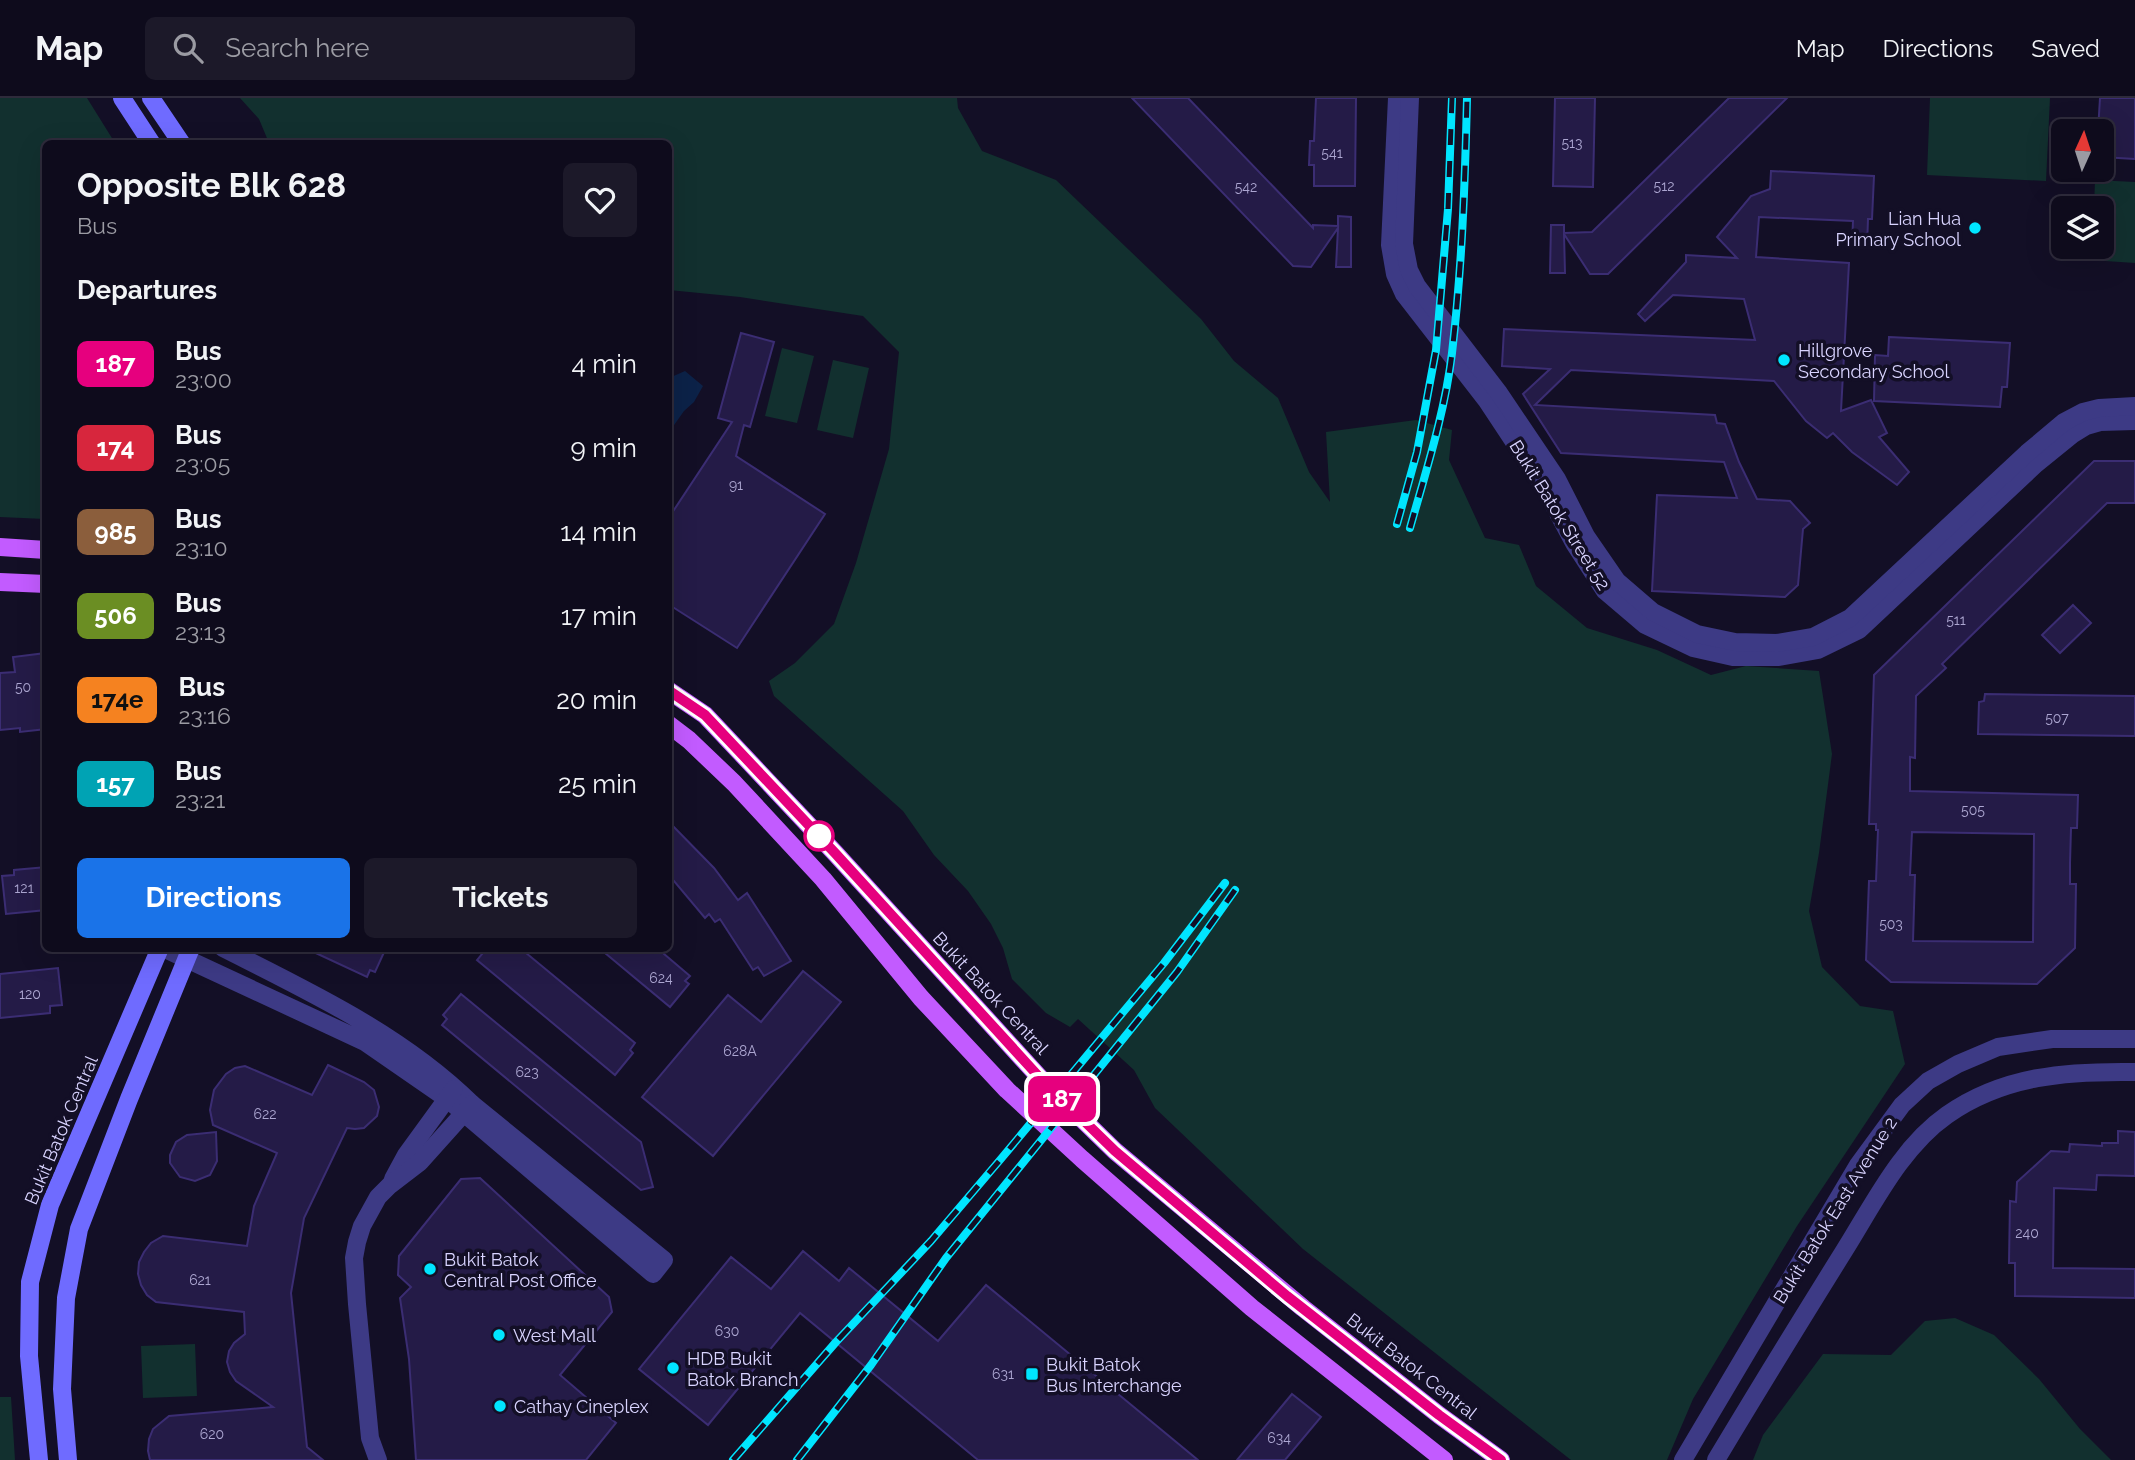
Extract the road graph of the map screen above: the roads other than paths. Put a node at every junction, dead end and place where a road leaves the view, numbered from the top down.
1 (122, 98) edge
2 (151, 98) edge
3 (1397, 98) edge
4 (1410, 98) edge
5 (149, 140) edge
6 (179, 140) edge
7 (2135, 406) edge
8 (2135, 421) edge
9 (0, 547) edge
10 (42, 550) edge
11 (0, 582) edge
12 (42, 584) edge
13 (672, 693) edge
14 (672, 727) edge
15 (159, 952) edge
16 (231, 952) edge
17 (189, 954) edge
18 (2135, 1039) edge
19 (2135, 1072) edge
20 (451, 1093) junction
21 (469, 1109) junction
22 (390, 1185) junction
23 (658, 1267) dead end
24 (370, 1438) junction
25 (39, 1460) edge
26 (68, 1460) edge
27 (367, 1460) edge
28 (378, 1460) edge
29 (1444, 1460) edge
30 (1501, 1460) edge
31 (1683, 1460) edge
32 (1716, 1460) edge

1 - 5 main road
2 - 6 main road
3 - 8 street, Bukit Batok Street 52
4 - 7 street, Bukit Batok Street 52
9 - 10 main road
11 - 12 main road
13 - 30 main road, Bukit Batok Central
14 - 29 main road
15 - 25 main road, Bukit Batok Central
16 - 20 street, Bukit Batok Central
17 - 20 street, Bukit Batok Central
17 - 26 main road
18 - 31 street, Bukit Batok East Avenue 2
19 - 32 street, Bukit Batok East Avenue 2
20 - 21 street, Bukit Batok Central
20 - 22 street
21 - 22 street
21 - 23 street, Bukit Batok Central
22 - 24 street
24 - 27 street
24 - 28 street

